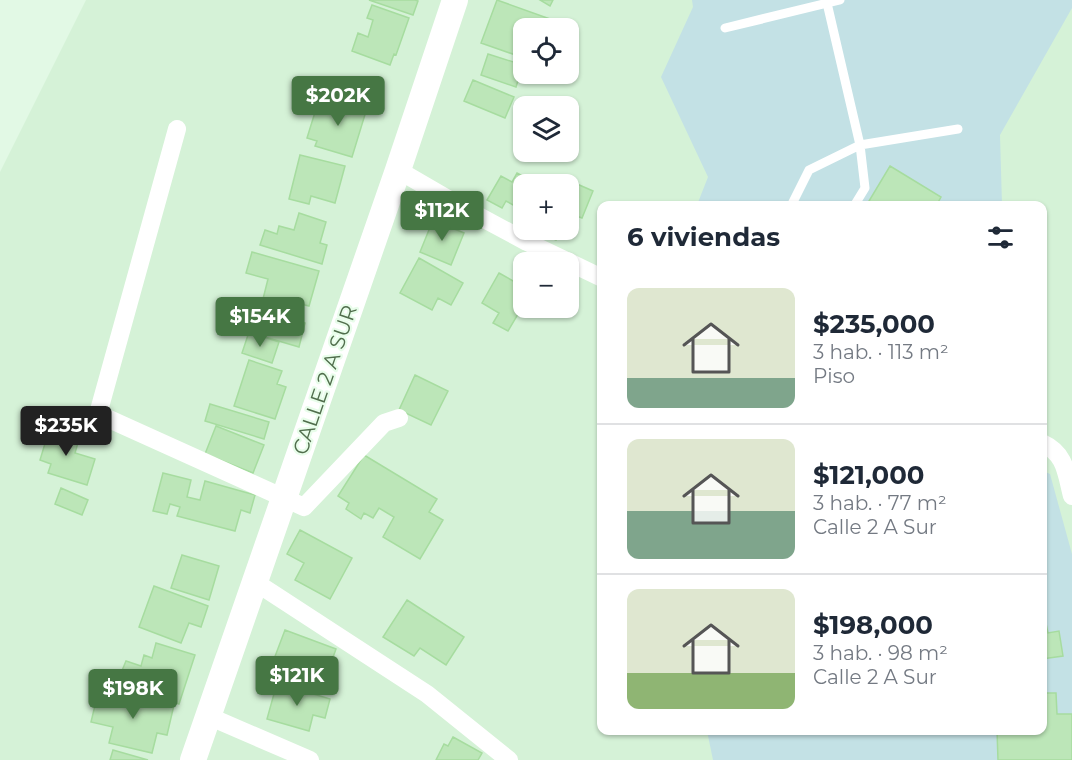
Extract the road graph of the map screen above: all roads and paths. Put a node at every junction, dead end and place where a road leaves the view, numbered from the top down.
1 (455, 0) edge
2 (840, 0) edge
3 (827, 3) junction
4 (724, 28) dead end
5 (177, 129) dead end
6 (958, 129) dead end
7 (860, 145) junction
8 (398, 170) junction
9 (794, 201) edge
10 (857, 201) edge
11 (597, 276) edge
12 (399, 418) dead end
13 (1047, 446) edge
14 (1072, 496) edge
15 (285, 498) junction
16 (255, 582) junction
17 (208, 716) junction
18 (193, 760) edge
19 (310, 760) edge
20 (510, 760) edge

1 - 8 main road, CALLE 2 A SUR
2 - 3 lane
3 - 4 lane
3 - 7 lane
5 - 15 street
6 - 7 lane
7 - 9 lane
7 - 10 lane
8 - 11 street
8 - 15 main road, CALLE 2 A SUR
12 - 15 street
13 - 14 street
15 - 16 main road, CALLE 2 A SUR
16 - 17 main road, CALLE 2 A SUR
16 - 20 street
17 - 18 main road, CALLE 2 A SUR
17 - 19 street

